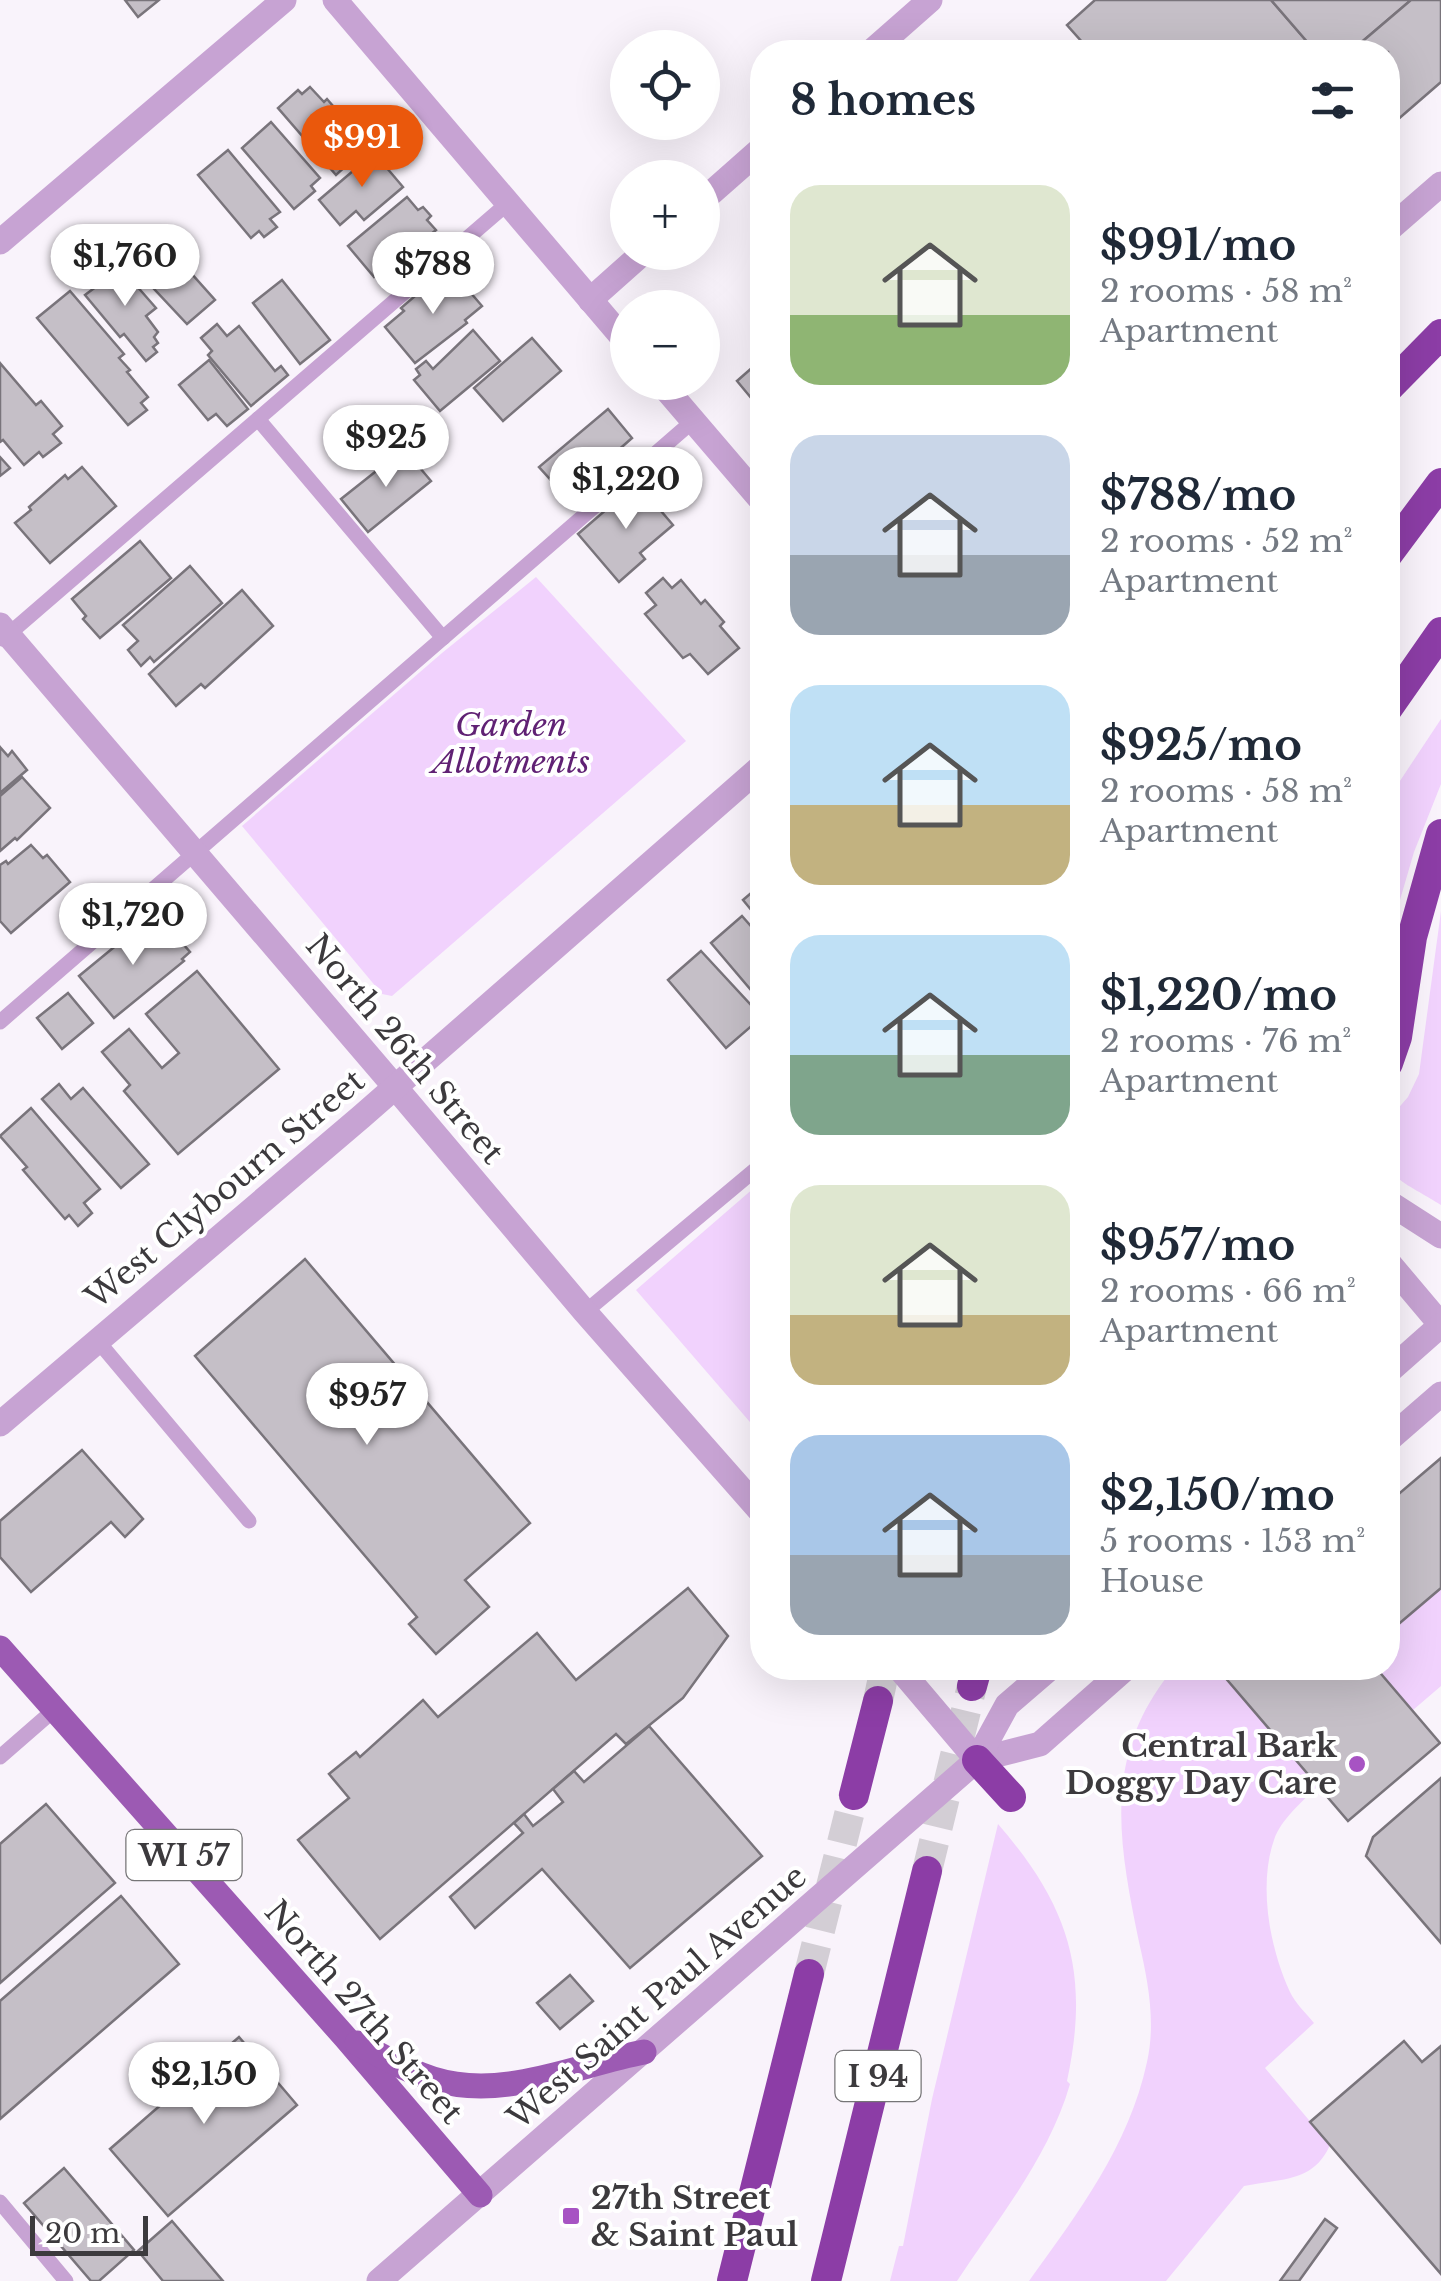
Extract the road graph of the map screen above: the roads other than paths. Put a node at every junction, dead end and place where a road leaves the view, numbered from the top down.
1 (284, 0) edge
2 (336, 0) edge
3 (930, 0) edge
4 (885, 40) edge
5 (750, 159) edge
6 (1441, 184) edge
7 (720, 185) edge
8 (508, 203) junction
9 (1400, 220) edge
10 (0, 242) edge
11 (624, 270) edge
12 (590, 300) junction
13 (610, 323) edge
14 (1441, 334) edge
15 (1400, 376) edge
16 (675, 400) edge
17 (258, 419) junction
18 (693, 422) junction
19 (1441, 483) edge
20 (750, 487) edge
21 (1400, 538) edge
22 (1441, 632) edge
23 (3, 634) edge
24 (442, 638) junction
25 (1400, 691) edge
26 (750, 776) edge
27 (1441, 834) edge
28 (195, 853) junction
29 (1400, 1013) edge
30 (0, 1022) edge
31 (395, 1086) junction
32 (750, 1174) edge
33 (1400, 1210) edge
34 (1441, 1236) edge
35 (1400, 1276) edge
36 (585, 1312) junction
37 (1441, 1325) edge
38 (97, 1340) junction
39 (1400, 1361) edge
40 (1441, 1394) edge
41 (0, 1424) edge
42 (1400, 1430) edge
43 (750, 1499) edge
44 (249, 1522) dead end
45 (0, 1648) edge
46 (908, 1680) edge
47 (1037, 1680) edge
48 (1112, 1680) edge
49 (878, 1701) tunnel mouth
50 (54, 1710) junction
51 (0, 1757) edge
52 (977, 1760) junction
53 (854, 1794) tunnel mouth
54 (1011, 1797) dead end
55 (927, 1871) tunnel mouth
56 (809, 1974) tunnel mouth
57 (345, 2037) junction
58 (644, 2052) junction
59 (480, 2195) junction
60 (0, 2202) edge
61 (66, 2281) edge
62 (379, 2281) edge
63 (732, 2281) edge
64 (826, 2281) edge

1 - 10 street
2 - 8 street
3 - 4 street
5 - 7 street
6 - 9 street
8 - 12 street
8 - 17 lane
11 - 12 street
12 - 13 street
14 - 15 highway
16 - 18 street
17 - 23 lane
17 - 24 lane
18 - 20 street
18 - 24 lane
19 - 21 highway
22 - 25 highway
23 - 28 street, North 26th Street
24 - 28 lane
26 - 31 street, West Clybourn Street
27 - 29 highway
28 - 30 lane
28 - 31 street, North 26th Street
31 - 36 street, North 26th Street
31 - 38 street, West Clybourn Street
32 - 36 lane
33 - 34 street
35 - 37 street
36 - 43 street, North 26th Street
37 - 39 street
38 - 41 street, West Clybourn Street
38 - 44 lane
40 - 42 street
45 - 50 main road, North 27th Street / WI 57
46 - 52 street
47 - 52 street, West Saint Paul Avenue
48 - 52 street, West Saint Paul Avenue
49 - 53 highway
50 - 51 lane
50 - 57 main road, North 27th Street / WI 57
52 - 54 highway
52 - 58 street, West Saint Paul Avenue
55 - 64 highway, I 94
56 - 63 highway, I 94
57 - 58 main road
57 - 59 main road, North 27th Street / WI 57
58 - 59 street, West Saint Paul Avenue
59 - 62 street, West Saint Paul Avenue
60 - 61 lane

